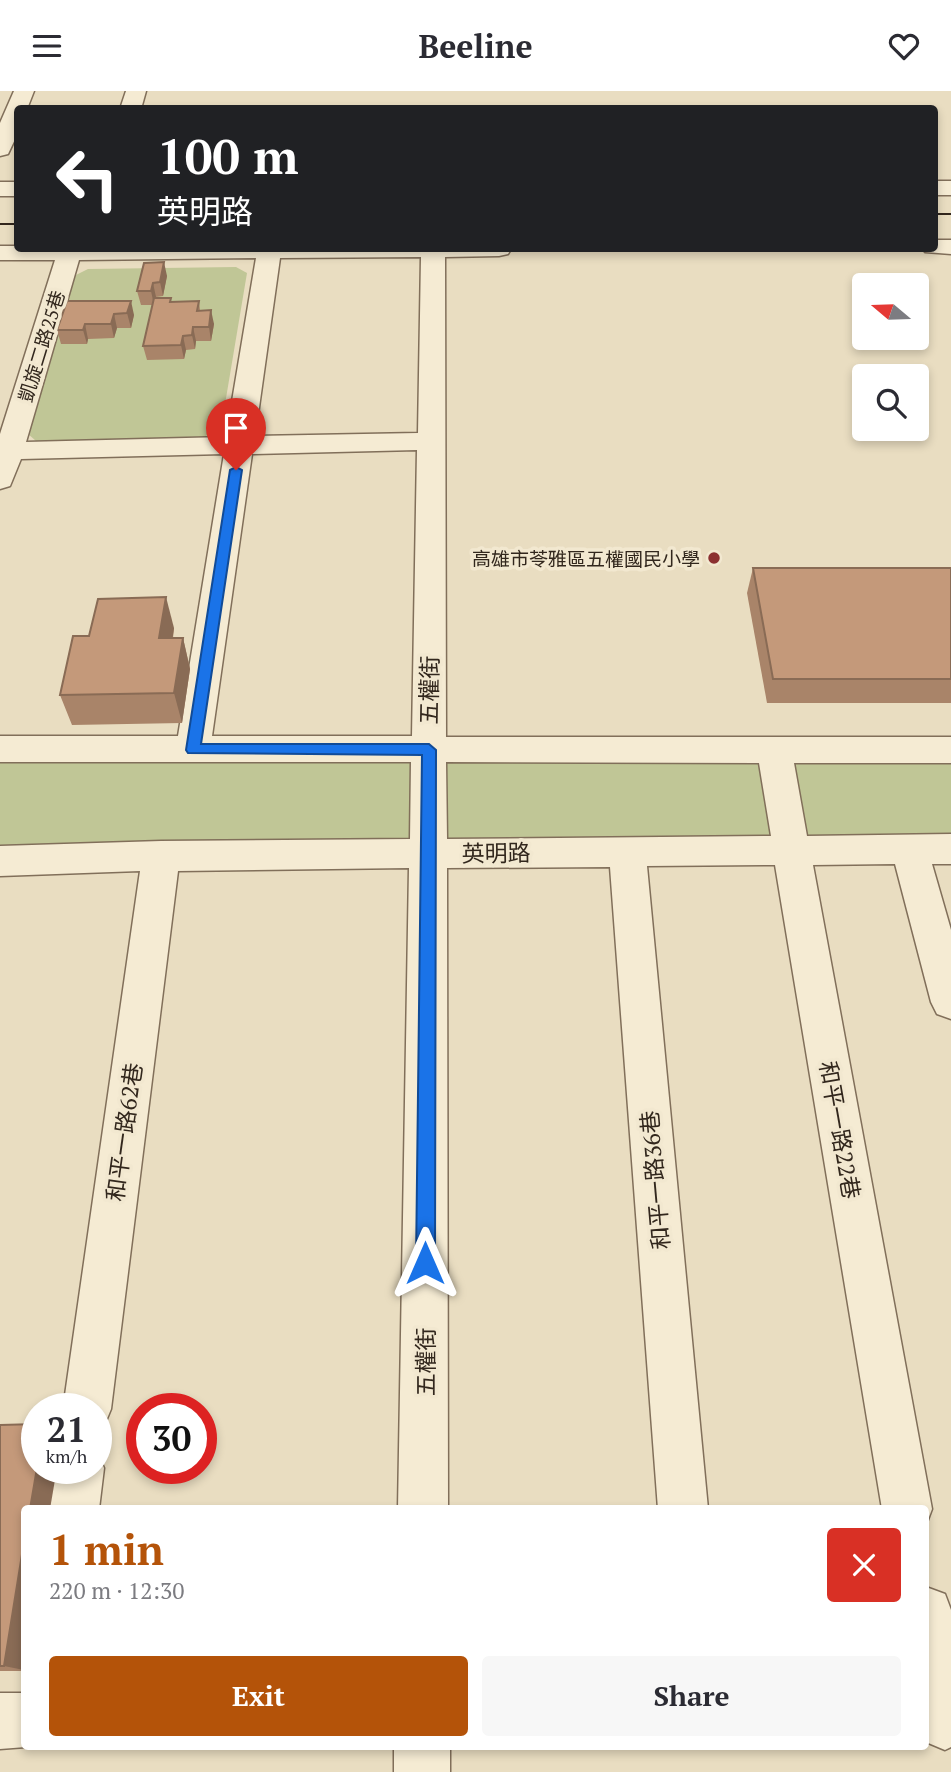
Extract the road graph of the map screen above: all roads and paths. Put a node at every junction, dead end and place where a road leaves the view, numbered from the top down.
1 (14, 115) edge
2 (0, 149) edge
3 (136, 252) edge
4 (269, 252) edge
5 (433, 252) edge
6 (0, 253) edge
7 (69, 253) junction
8 (432, 441) junction
9 (240, 445) junction
10 (4, 451) edge
11 (0, 480) edge
12 (0, 750) edge
13 (193, 750) junction
14 (429, 750) junction
15 (951, 750) edge
16 (774, 751) junction
17 (910, 849) junction
18 (951, 849) edge
19 (791, 850) junction
20 (627, 851) junction
21 (428, 854) junction
22 (162, 856) junction
23 (0, 861) edge
24 (951, 1002) edge
25 (89, 1393) edge
26 (77, 1484) edge
27 (74, 1505) edge
28 (424, 1505) edge
29 (683, 1505) edge
30 (906, 1505) edge
31 (929, 1635) edge
32 (21, 1720) edge
33 (0, 1721) edge
34 (941, 1722) edge
35 (422, 1750) edge
36 (422, 1772) edge

1 - 2 street
3 - 7 street
4 - 9 street
5 - 8 street, 五權街
6 - 7 street
7 - 10 street, 凱旋二路25巷
8 - 9 street
8 - 14 street, 五權街
9 - 10 street
9 - 13 street
10 - 11 street, 凱旋二路25巷
12 - 13 street
13 - 14 street
14 - 16 street
14 - 21 street, 五權街
15 - 16 street
16 - 19 street, 和平一路22巷
17 - 18 street, 英明路
17 - 19 street, 英明路
17 - 24 street
19 - 20 street, 英明路
19 - 30 street, 和平一路22巷
20 - 21 street, 英明路
20 - 29 street, 和平一路36巷
21 - 22 street, 英明路
21 - 28 street, 五權街
22 - 23 street, 英明路
22 - 25 street, 和平一路62巷
26 - 27 street
31 - 34 street
32 - 33 street
35 - 36 street

